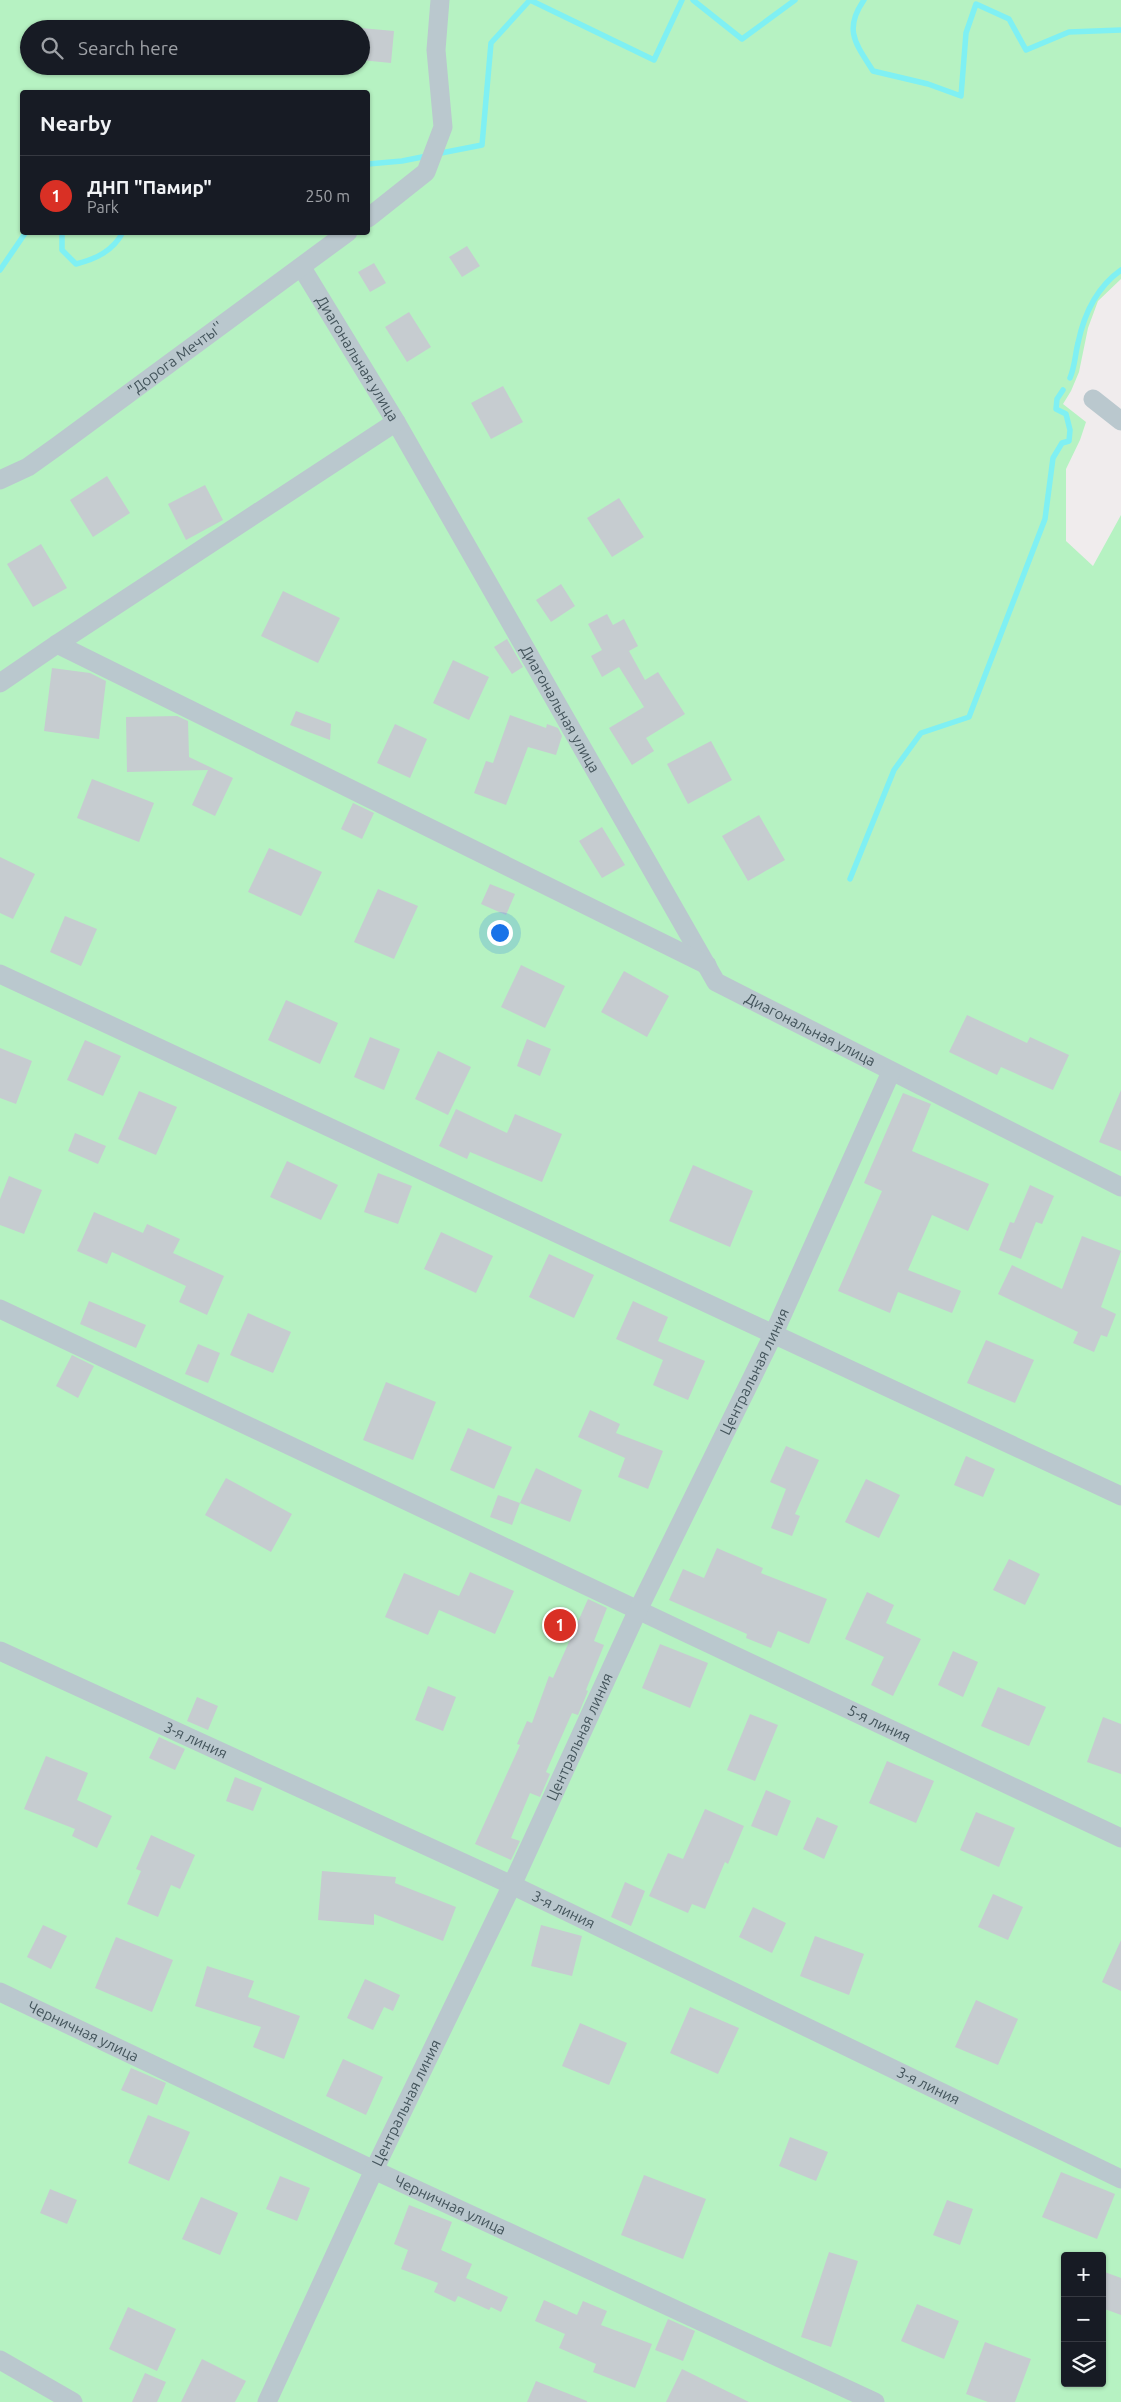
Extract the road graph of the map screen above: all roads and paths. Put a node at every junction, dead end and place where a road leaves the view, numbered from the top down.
1 (440, 0) edge
2 (370, 216) edge
3 (344, 235) edge
4 (302, 268) junction
5 (1093, 399) dead end
6 (1121, 421) edge
7 (396, 422) junction
8 (0, 480) edge
9 (56, 644) junction
10 (0, 683) edge
11 (707, 965) junction
12 (0, 974) edge
13 (891, 1072) junction
14 (1121, 1187) edge
15 (0, 1309) edge
16 (774, 1333) junction
17 (1121, 1496) edge
18 (637, 1612) junction
19 (0, 1651) edge
20 (1121, 1838) edge
21 (512, 1885) junction
22 (0, 1992) edge
23 (374, 2170) junction
24 (1121, 2179) edge
25 (0, 2360) edge
26 (73, 2402) edge
27 (268, 2402) edge
28 (875, 2402) edge

1 - 2 street
3 - 4 street, "Дорога Мечты''
4 - 7 street, Диагональная улица
4 - 8 street, "Дорога Мечты''
5 - 6 street
7 - 9 street
7 - 11 street, Диагональная улица
9 - 10 street
9 - 11 street
11 - 13 street, Диагональная улица
12 - 16 street
13 - 14 street, Диагональная улица
13 - 16 street, Центральная линия
15 - 18 street, 5-я линия
16 - 17 street
16 - 18 street, Центральная линия
18 - 20 street, 5-я линия
18 - 21 street, Центральная линия
19 - 21 street, 3-я линия
21 - 23 street, Центральная линия
21 - 24 street, 3-я линия
22 - 23 street, Черничная улица
23 - 27 street, Центральная линия
23 - 28 street, Черничная улица
25 - 26 street

